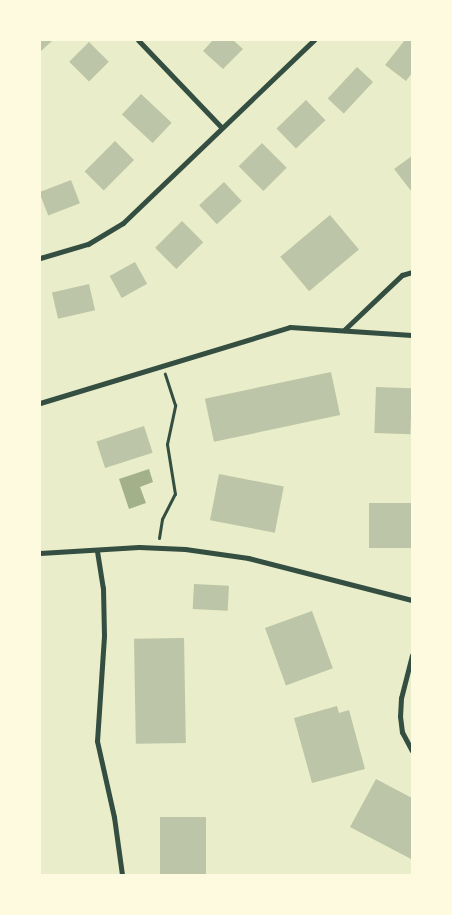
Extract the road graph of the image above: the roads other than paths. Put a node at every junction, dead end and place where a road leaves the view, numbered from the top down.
1 (138, 40) edge
2 (314, 40) edge
3 (221, 127) junction
4 (40, 258) edge
5 (412, 272) edge
6 (344, 330) junction
7 (412, 335) edge
8 (40, 404) edge
9 (97, 551) junction
10 (40, 553) edge
11 (412, 600) edge
12 (412, 655) edge
13 (412, 751) edge
14 (122, 875) edge

1 - 3 street
2 - 3 street
3 - 4 street
5 - 6 street
6 - 7 street
6 - 8 street
9 - 10 street
9 - 11 street
9 - 14 street
12 - 13 street

